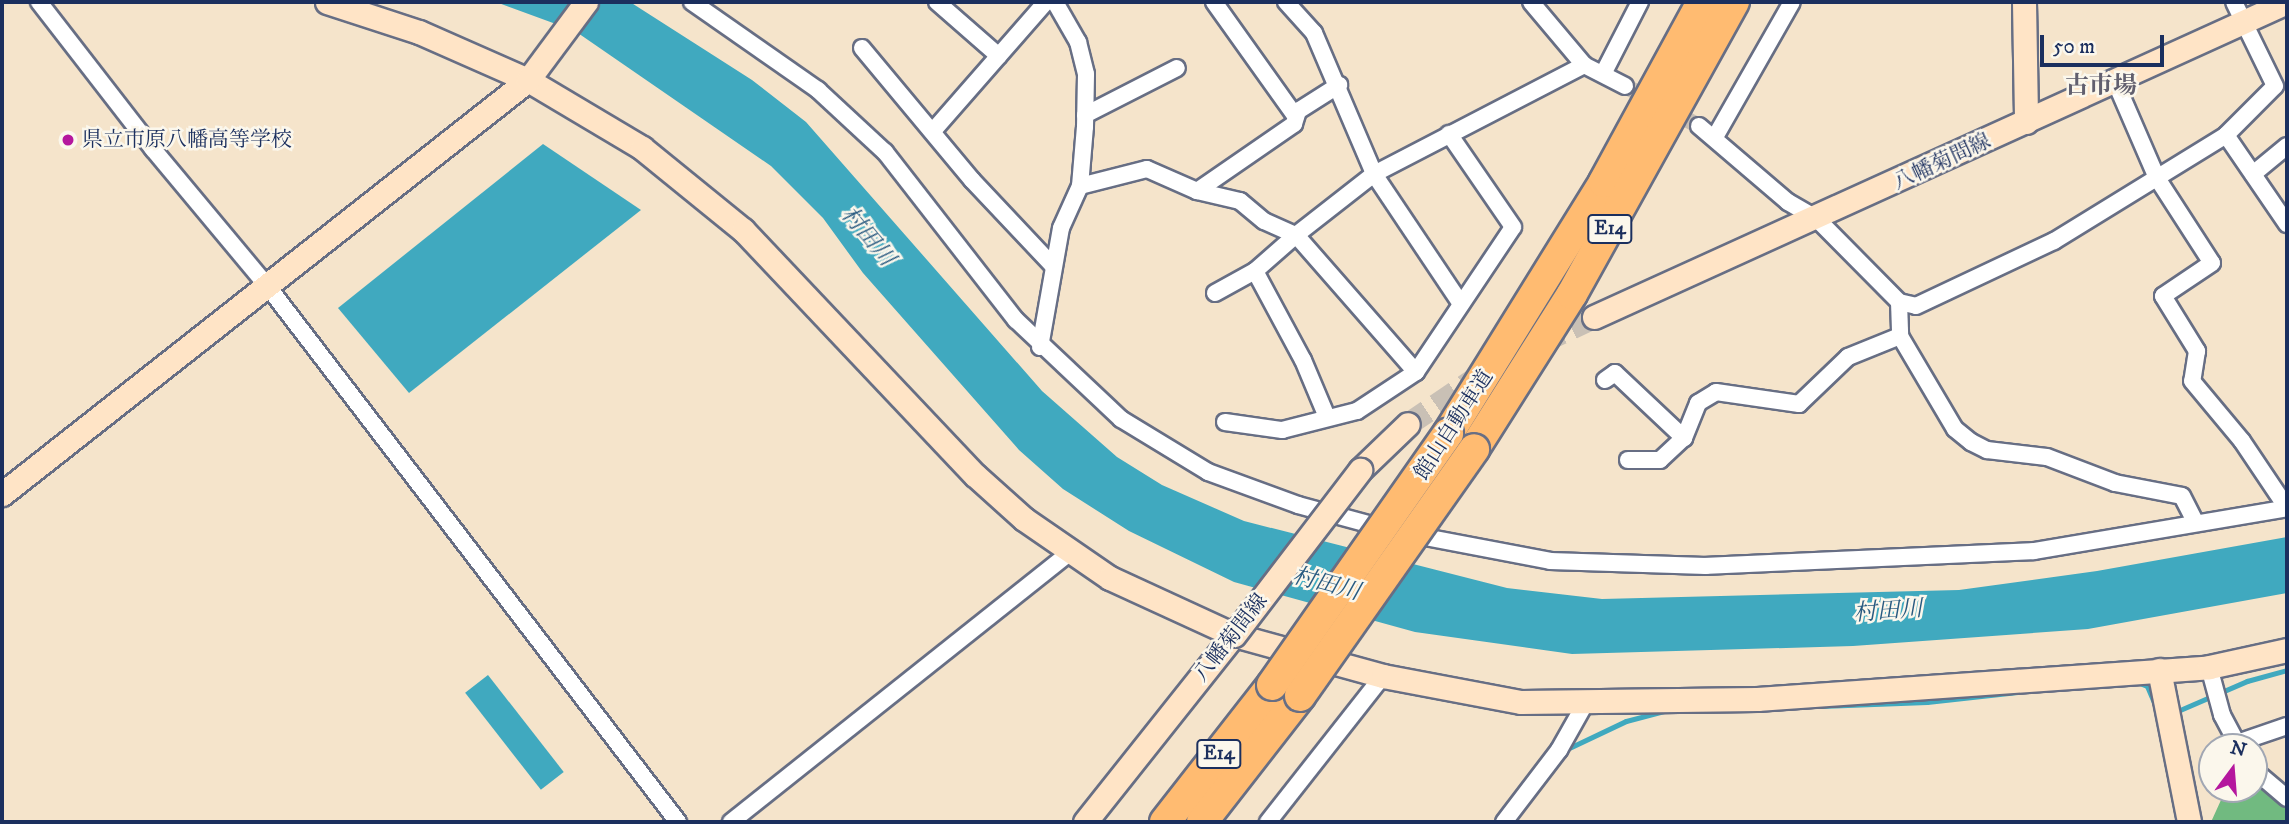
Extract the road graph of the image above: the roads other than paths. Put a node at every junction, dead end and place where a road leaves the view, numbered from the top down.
1 (39, 2) edge
2 (327, 2) edge
3 (586, 2) edge
4 (692, 2) edge
5 (937, 2) edge
6 (1046, 2) edge
7 (1055, 2) edge
8 (1214, 2) edge
9 (1286, 2) edge
10 (1531, 2) edge
11 (1640, 2) edge
12 (1702, 2) edge
13 (1734, 2) edge
14 (1792, 2) edge
15 (2024, 2) edge
16 (2287, 2) edge
17 (2240, 11) edge
18 (862, 48) dead end
19 (999, 56) junction
20 (1584, 65) junction
21 (1177, 68) dead end
22 (1603, 74) junction
23 (528, 80) junction
24 (2115, 81) junction
25 (1339, 85) junction
26 (1625, 86) tunnel mouth
27 (1086, 115) junction
28 (1296, 117) junction
29 (2026, 122) junction
30 (1699, 126) tunnel mouth
31 (933, 131) junction
32 (1449, 134) junction
33 (2225, 135) junction
34 (1715, 137) junction
35 (2287, 146) edge
36 (1374, 174) junction
37 (2253, 174) junction
38 (2157, 178) junction
39 (1080, 186) junction
40 (1197, 191) junction
41 (1817, 219) junction
42 (2287, 224) edge
43 (1296, 235) junction
44 (1053, 266) junction
45 (1255, 271) junction
46 (270, 288) junction
47 (1215, 293) dead end
48 (1899, 302) junction
49 (1461, 304) junction
50 (1594, 317) tunnel mouth
51 (1900, 336) junction
52 (1040, 347) junction
53 (1416, 372) junction
54 (1605, 380) dead end
55 (1327, 417) junction
56 (1225, 422) dead end
57 (1408, 424) tunnel mouth
58 (1684, 438) junction
59 (1461, 441) junction
60 (1628, 460) dead end
61 (2, 494) edge
62 (2287, 508) edge
63 (2196, 523) junction
64 (1070, 552) junction
65 (1234, 635) junction
66 (2287, 650) edge
67 (2210, 667) junction
68 (2160, 670) junction
69 (1383, 676) junction
70 (1586, 702) junction
71 (2287, 726) edge
72 (2232, 733) edge
73 (2268, 733) edge
74 (2268, 782) edge
75 (2287, 798) edge
76 (678, 822) edge
77 (731, 822) edge
78 (1085, 822) edge
79 (1165, 822) edge
80 (1202, 822) edge
81 (1268, 822) edge
82 (1504, 822) edge
83 (2189, 822) edge

1 - 46 street
2 - 23 street
3 - 23 street
4 - 52 street
5 - 19 street
6 - 19 street
7 - 27 street
8 - 28 street
9 - 25 street
10 - 20 street
11 - 22 street
12 - 59 highway, 館山自動車道 / E14
13 - 59 highway, 館山自動車道 / E14
14 - 34 street
15 - 29 street
16 - 17 street, 八幡菊間線
17 - 24 street, 八幡菊間線
17 - 33 street
18 - 31 street
19 - 31 street
20 - 22 street
20 - 32 street
21 - 27 street
22 - 26 street
23 - 46 street
23 - 64 street
24 - 29 street, 八幡菊間線
24 - 38 street
25 - 28 street
25 - 36 street
27 - 39 street
28 - 40 street
29 - 41 street, 八幡菊間線
30 - 34 street
31 - 44 street
32 - 36 street
32 - 49 street
33 - 37 street
33 - 38 street
34 - 41 street
35 - 37 street
36 - 43 street
36 - 49 street
37 - 42 street
38 - 48 street
38 - 62 street
39 - 40 street
39 - 44 street
40 - 43 street
41 - 48 street
41 - 50 street, 八幡菊間線
43 - 45 street
43 - 53 street
44 - 52 street
45 - 47 street
45 - 55 street
46 - 61 street
46 - 76 street
48 - 51 street
49 - 53 street
51 - 58 street
51 - 63 street
52 - 63 street
53 - 55 street
54 - 58 street
55 - 56 street
57 - 65 street, 八幡菊間線, bridge
58 - 60 street
59 - 79 highway, 館山自動車道 / E14, bridge
59 - 80 highway, 館山自動車道 / E14, bridge
62 - 63 street
64 - 65 street
64 - 77 street
65 - 69 street
65 - 78 street, 八幡菊間線
66 - 67 street
67 - 68 street
67 - 72 street
68 - 70 street
68 - 83 street
69 - 70 street
69 - 81 street
70 - 82 street
71 - 73 street
74 - 75 street

